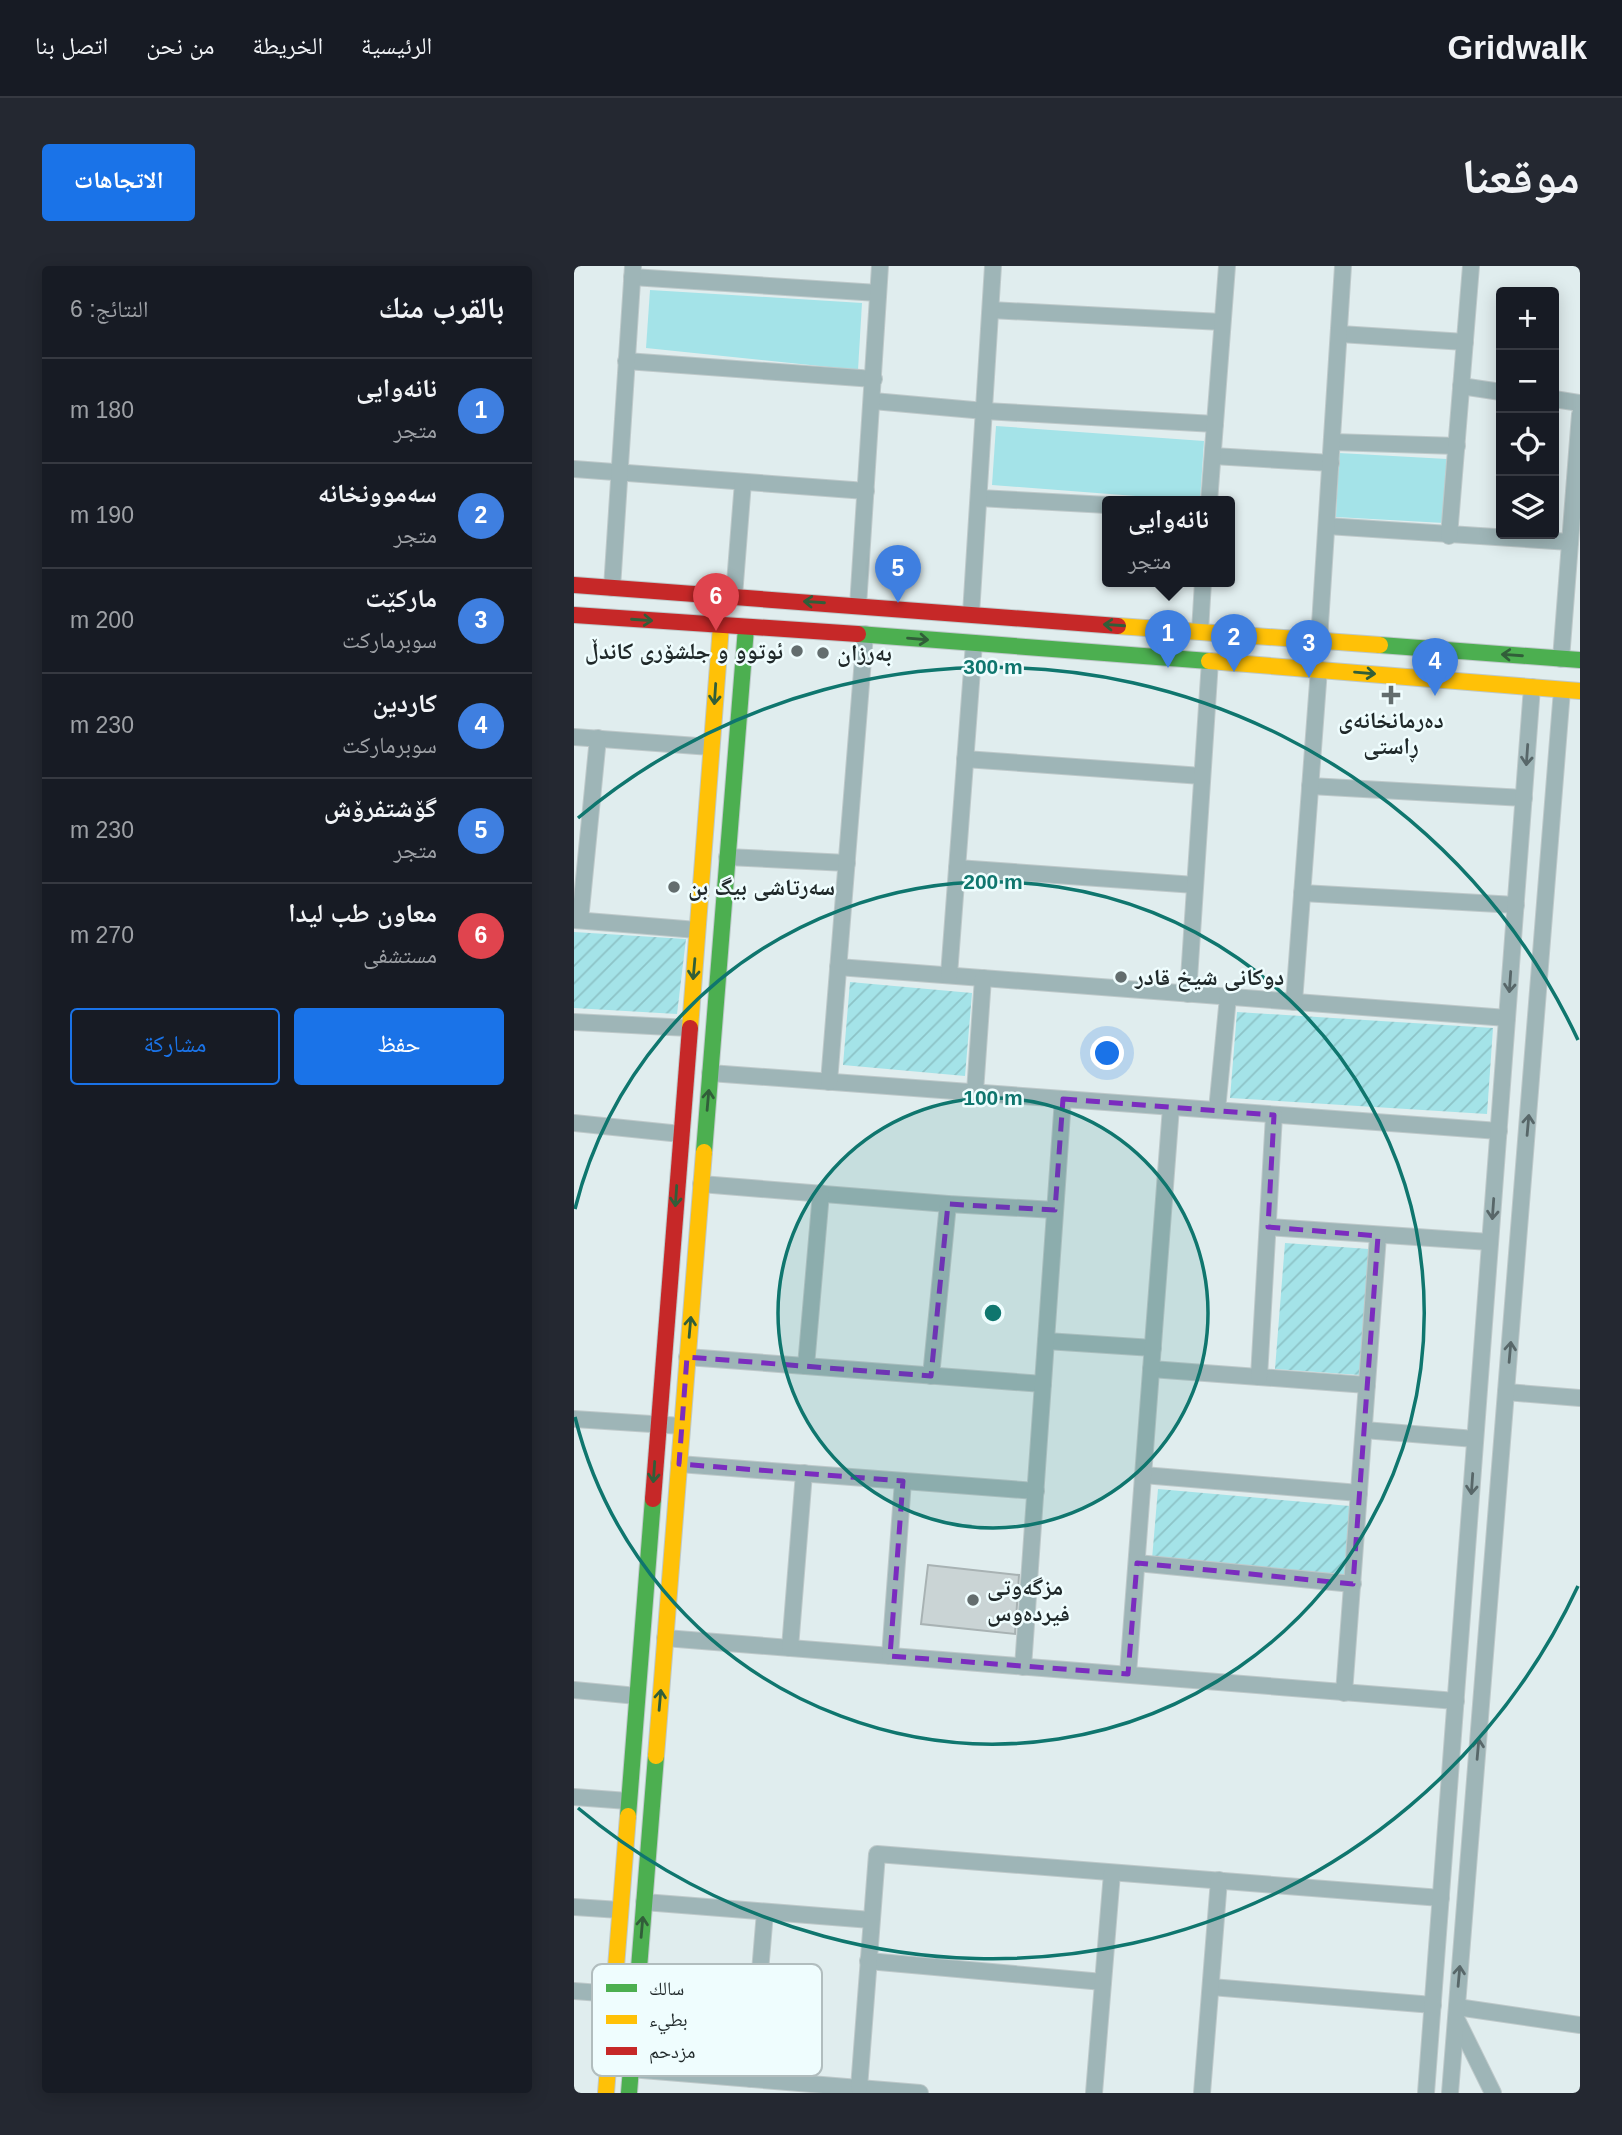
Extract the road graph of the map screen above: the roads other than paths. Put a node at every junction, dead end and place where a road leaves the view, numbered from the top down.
1 (880, 266) edge
2 (993, 266) edge
3 (1227, 266) edge
4 (1343, 266) edge
5 (1471, 266) edge
6 (632, 272) edge
7 (878, 292) junction
8 (991, 310) junction
9 (1222, 322) junction
10 (1340, 334) junction
11 (1465, 342) junction
12 (626, 361) junction
13 (874, 379) junction
14 (1461, 386) junction
15 (1496, 390) edge
16 (1559, 400) edge
17 (873, 401) junction
18 (1580, 403) edge
19 (985, 411) junction
20 (1580, 414) edge
21 (1215, 424) junction
22 (1332, 442) junction
23 (1457, 446) junction
24 (1213, 456) junction
25 (1578, 458) edge
26 (1331, 463) junction
27 (574, 469) edge
28 (619, 472) junction
29 (743, 482) junction
30 (866, 491) junction
31 (1210, 496) edge
32 (979, 498) junction
33 (1102, 505) edge
34 (1327, 526) junction
35 (1449, 536) junction
36 (1570, 542) junction
37 (574, 585) edge
38 (1203, 587) edge
39 (612, 588) junction
40 (734, 596) junction
41 (858, 606) junction
42 (971, 614) junction
43 (574, 615) edge
44 (1042, 620) junction
45 (720, 626) junction
46 (746, 628) junction
47 (1200, 631) junction
48 (865, 634) junction
49 (1319, 640) junction
50 (974, 643) junction
51 (1040, 648) junction
52 (1561, 659) junction
53 (1580, 660) edge
54 (1210, 661) junction
55 (1319, 669) junction
56 (1532, 687) junction
57 (1562, 690) junction
58 (1580, 691) edge
59 (574, 737) edge
60 (598, 738) junction
61 (711, 747) junction
62 (965, 759) junction
63 (1202, 776) junction
64 (1310, 786) junction
65 (1524, 798) junction
66 (727, 857) junction
67 (847, 863) junction
68 (957, 868) junction
69 (1195, 885) junction
70 (1302, 893) junction
71 (1516, 905) junction
72 (577, 920) edge
73 (697, 930) junction
74 (838, 967) junction
75 (949, 975) junction
76 (983, 978) junction
77 (1188, 994) junction
78 (1228, 997) junction
79 (1294, 1002) junction
80 (1507, 1018) junction
81 (574, 1022) edge
82 (689, 1028) junction
83 (710, 1073) junction
84 (829, 1082) junction
85 (975, 1093) junction
86 (1501, 1096) junction
87 (1530, 1097) junction
88 (1063, 1099) junction
89 (1171, 1107) junction
90 (1217, 1110) junction
91 (1274, 1115) junction
92 (574, 1123) edge
93 (574, 1129) edge
94 (1499, 1131) junction
95 (681, 1134) junction
96 (701, 1184) junction
97 (821, 1193) junction
98 (948, 1204) junction
99 (1055, 1210) junction
100 (1268, 1227) junction
101 (1378, 1236) junction
102 (1490, 1242) junction
103 (1046, 1341) junction
104 (1153, 1348) junction
105 (687, 1357) junction
106 (806, 1366) junction
107 (1152, 1369) junction
108 (931, 1376) junction
109 (1259, 1377) junction
110 (1043, 1384) junction
111 (1367, 1385) junction
112 (1507, 1392) junction
113 (1580, 1398) edge
114 (574, 1419) edge
115 (658, 1424) junction
116 (682, 1426) junction
117 (1364, 1430) junction
118 (1475, 1438) junction
119 (679, 1464) junction
120 (804, 1474) junction
121 (1143, 1475) junction
122 (903, 1481) junction
123 (1036, 1491) junction
124 (1359, 1493) junction
125 (1137, 1563) junction
126 (1353, 1584) junction
127 (665, 1638) junction
128 (790, 1648) junction
129 (890, 1656) junction
130 (1023, 1667) junction
131 (1128, 1674) junction
132 (574, 1690) edge
133 (1344, 1693) junction
134 (637, 1696) junction
135 (1456, 1702) junction
136 (1450, 1774) junction
137 (1475, 1775) junction
138 (574, 1797) edge
139 (628, 1801) junction
140 (1112, 1873) junction
141 (1219, 1880) junction
142 (1441, 1898) junction
143 (644, 1902) junction
144 (574, 1907) edge
145 (620, 1910) junction
146 (765, 1912) junction
147 (871, 1920) junction
148 (869, 1962) junction
149 (616, 1964) edge
150 (639, 1964) edge
151 (761, 1964) edge
152 (1103, 1982) junction
153 (1211, 1987) junction
154 (574, 1991) edge
155 (592, 1992) edge
156 (1433, 2005) junction
157 (1456, 2012) junction
158 (1580, 2025) edge
159 (715, 2076) edge
160 (751, 2076) edge
161 (751, 2079) junction
162 (859, 2088) junction
163 (920, 2093) edge
164 (1094, 2093) edge
165 (1202, 2093) edge
166 (1426, 2093) edge
167 (1450, 2093) edge
168 (1493, 2093) edge

1 - 7 street
2 - 8 street
3 - 9 street
4 - 10 street
5 - 11 street
6 - 7 street
6 - 12 street
7 - 13 street
8 - 9 street
8 - 19 street
9 - 21 street
10 - 11 street
10 - 22 street
11 - 14 street
12 - 13 street
12 - 28 street
13 - 17 street
14 - 15 street
14 - 23 street
16 - 18 street
17 - 19 street
17 - 30 street
19 - 21 street
19 - 32 street
20 - 25 street
21 - 24 street
22 - 23 street
22 - 26 street
23 - 35 street
24 - 26 street
24 - 31 street
25 - 36 street
26 - 34 street
27 - 28 street
28 - 29 street
28 - 39 street
29 - 30 street
29 - 40 street
30 - 41 street
32 - 33 street
32 - 42 street
34 - 35 street
34 - 49 street
35 - 36 street
36 - 52 street
37 - 39 street
38 - 47 street
39 - 40 street
41 -> 40 street
41 - 42 street
42 - 44 street
43 -> 45 street
47 -> 44 street
44 - 51 street
45 - 46 street
45 -> 61 street
46 - 48 street
46 - 66 street
47 - 49 street
48 -> 50 street
48 - 67 street
52 -> 49 street
50 - 51 street
50 - 62 street
51 - 54 street
52 - 53 street
54 - 55 street
54 - 63 street
55 -> 56 street
55 - 64 street
56 - 57 street
56 -> 65 street
57 - 58 street
57 - 87 street
59 - 60 street
60 - 61 street
60 - 72 street
61 - 73 street
62 - 63 street
62 - 68 street
63 - 69 street
64 - 65 street
64 - 70 street
65 - 71 street
66 - 67 street
66 - 83 street
67 - 74 street
68 - 69 street
68 - 75 street
69 - 77 street
70 - 71 street
70 - 79 street
71 -> 80 street
72 - 73 street
73 -> 82 street
74 - 75 street
74 - 84 street
75 - 76 street
76 - 77 street
76 - 85 street
77 - 78 street
78 - 79 street
78 - 90 street
79 - 80 street
80 - 86 street
81 - 82 street
82 - 95 street
83 - 84 street
96 -> 83 street
84 - 85 street
85 - 88 street
86 - 87 street
86 - 94 street
112 -> 87 street
88 - 89 street
88 - 99 street
89 - 90 street
89 - 104 street
90 - 91 street
91 - 94 street
91 - 100 street
92 - 93 street
92 - 95 street
94 -> 102 street
95 -> 115 street
96 - 97 street
105 -> 96 street
97 - 98 street
97 - 106 street
98 - 99 street
98 - 108 street
99 - 103 street
100 - 101 street
100 - 109 street
101 - 102 street
101 - 111 street
102 - 118 street
103 - 104 street
103 - 110 street
104 - 107 street
105 - 106 street
105 - 116 street
106 - 108 street
107 - 109 street
107 - 121 street
108 - 110 street
109 - 111 street
110 - 123 street
111 - 117 street
112 - 113 street
137 -> 112 street
114 - 115 street
115 - 116 street
115 -> 134 street
116 - 119 street
117 - 118 street
117 - 124 street
118 -> 135 street
119 - 120 street
119 - 127 street
120 - 122 street
120 - 128 street
121 - 124 street
121 - 125 street
122 - 123 street
122 - 129 street
123 - 130 street
124 - 126 street
125 - 126 street
125 - 131 street
126 - 133 street
127 - 128 street
143 -> 127 street
128 - 129 street
129 - 130 street
130 - 131 street
131 - 133 street
132 - 134 street
133 - 135 street
134 - 139 street
135 - 136 street
136 - 137 street
136 - 142 street
157 -> 137 street
138 - 139 street
139 - 145 street
140 - 141 street
140 - 147 street
140 - 152 street
141 - 142 street
141 - 153 street
142 - 156 street
143 - 146 street
150 -> 143 street
144 - 145 street
145 - 149 street
146 - 147 street
146 - 151 street
147 - 148 street
148 - 152 street
148 - 162 street
152 - 164 street
153 - 156 street
153 - 165 street
154 - 155 street
156 - 166 street
157 - 158 street
157 - 167 street
157 - 168 street
159 - 161 street
160 - 161 street
161 - 162 street
162 - 163 street

